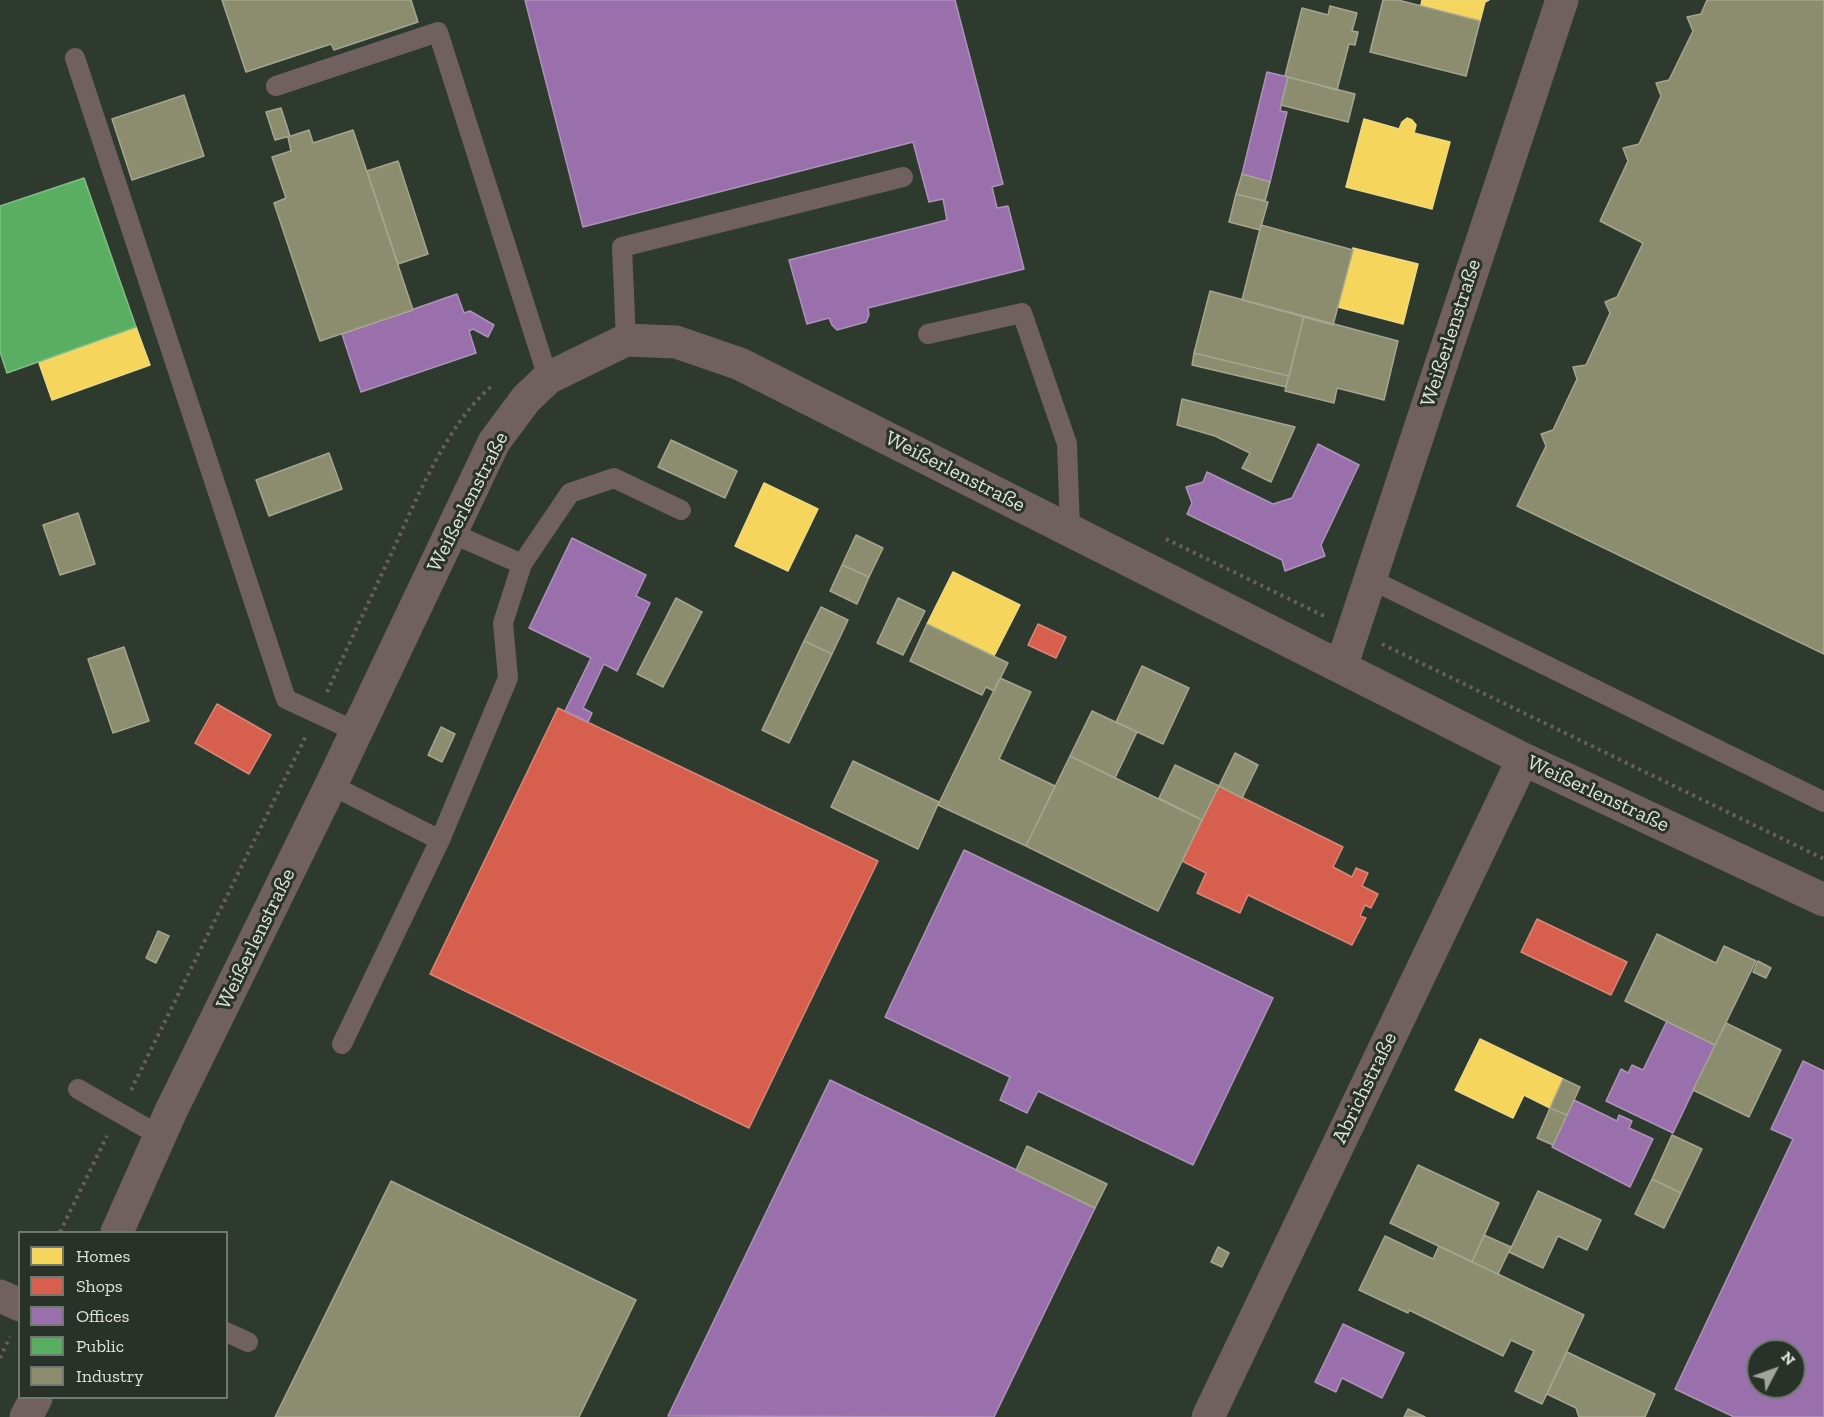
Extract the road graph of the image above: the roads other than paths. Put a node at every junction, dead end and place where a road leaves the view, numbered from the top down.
1 (1562, 0) edge
2 (75, 58) dead end
3 (276, 86) dead end
4 (903, 177) dead end
5 (928, 334) dead end
6 (626, 340) junction
7 (548, 378) junction
8 (681, 510) dead end
9 (1070, 530) junction
10 (451, 533) junction
11 (522, 564) junction
12 (1370, 579) junction
13 (1341, 667) junction
14 (355, 732) junction
15 (1523, 759) junction
16 (331, 785) junction
17 (1824, 802) edge
18 (440, 840) junction
19 (1824, 900) edge
20 (342, 1044) dead end
21 (78, 1089) dead end
22 (160, 1136) junction
23 (118, 1231) edge
24 (0, 1296) edge
25 (18, 1304) edge
26 (228, 1333) edge
27 (248, 1342) dead end
28 (35, 1399) edge
29 (26, 1417) edge
30 (1208, 1417) edge

1 - 12 street, Weißerlenstraße
2 - 14 lane
3 - 7 lane
4 - 6 lane
5 - 9 lane
6 - 7 street, Weißerlenstraße
6 - 9 street, Weißerlenstraße
7 - 10 street, Weißerlenstraße
8 - 11 lane
9 - 13 street, Weißerlenstraße
10 - 11 lane
10 - 14 street, Weißerlenstraße
11 - 18 lane
12 - 13 street, Weißerlenstraße
12 - 17 lane
13 - 15 street, Weißerlenstraße
14 - 16 street, Weißerlenstraße
15 - 19 street, Weißerlenstraße
15 - 30 street, Abrichstraße
16 - 18 lane
16 - 22 street, Weißerlenstraße
18 - 20 lane
21 - 22 lane
22 - 23 street, Weißerlenstraße
24 - 25 street
26 - 27 lane
28 - 29 street

